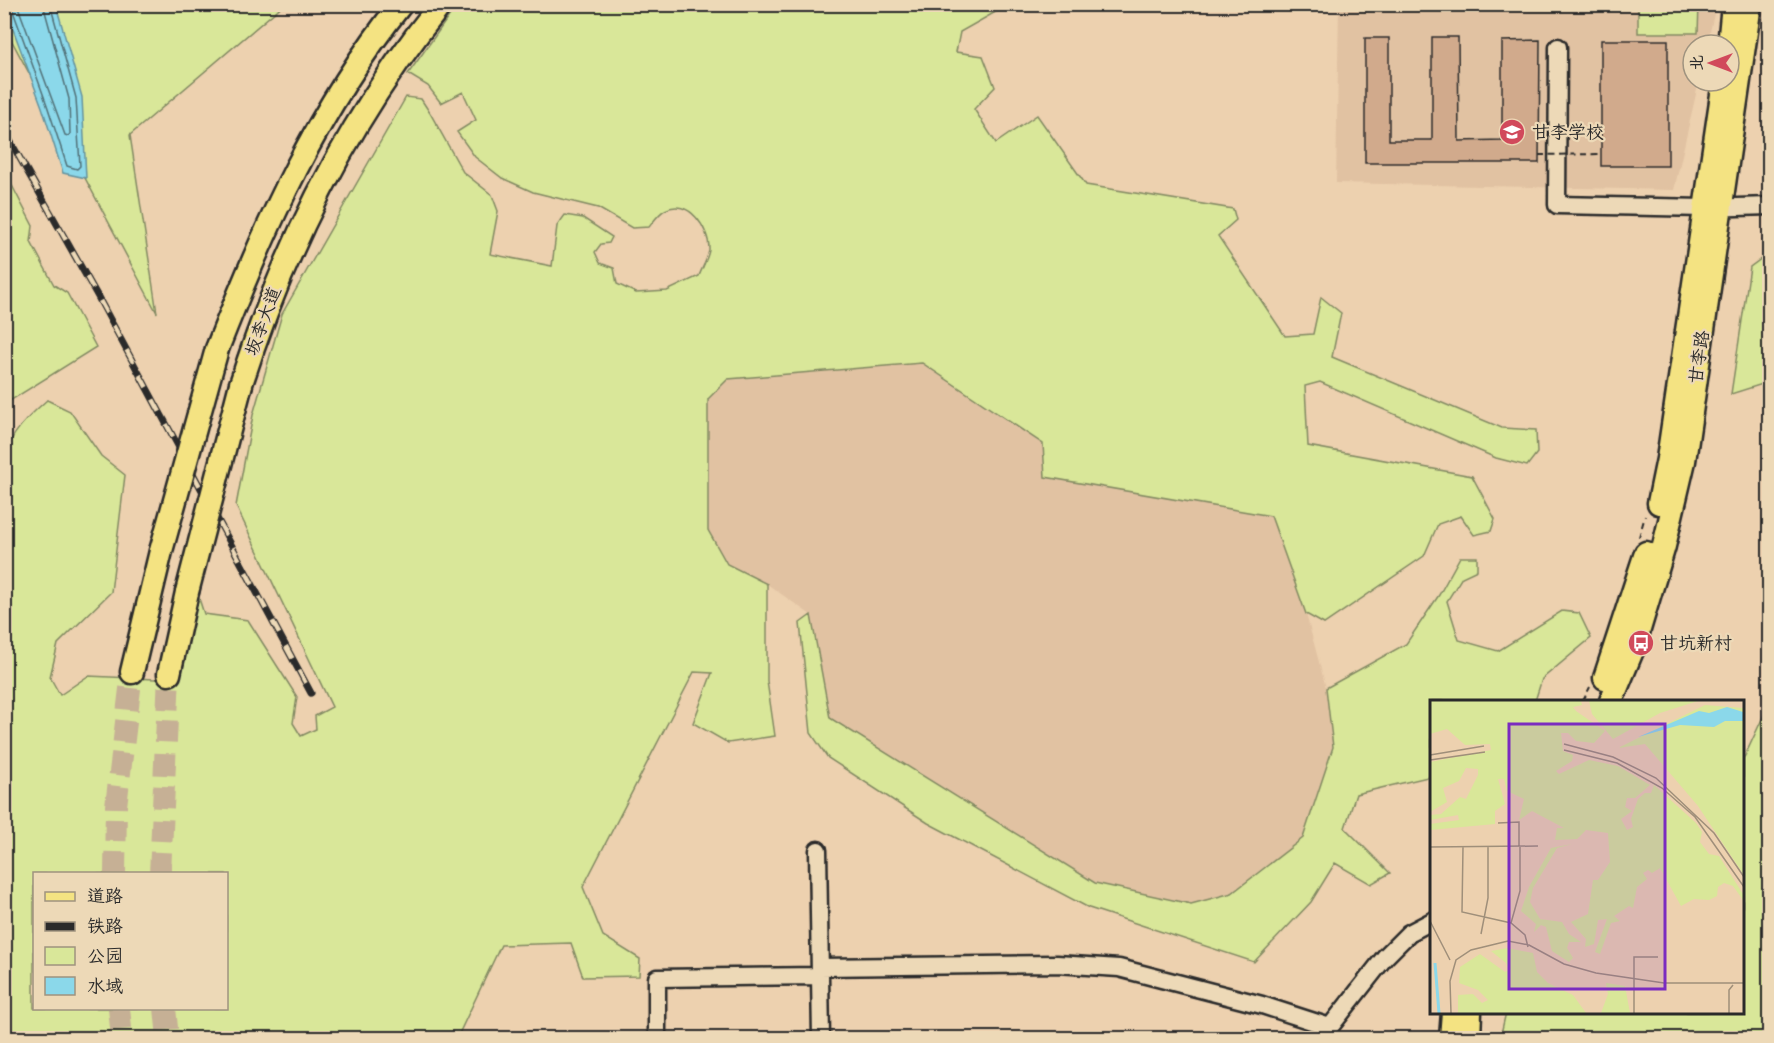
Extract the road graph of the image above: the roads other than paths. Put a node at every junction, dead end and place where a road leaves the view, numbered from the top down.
1 (401, 4) edge
2 (441, 4) edge
3 (1733, 4) edge
4 (1750, 4) edge
5 (1730, 33) edge
6 (1558, 47) dead end
7 (1723, 93) edge
8 (1770, 206) edge
9 (1713, 208) junction
10 (132, 672) tunnel mouth
11 (170, 674) tunnel mouth
12 (1595, 700) edge
13 (1611, 700) edge
14 (818, 850) dead end
15 (1430, 922) edge
16 (820, 972) junction
17 (1453, 1013) edge
18 (1470, 1013) edge
19 (1329, 1033) edge
20 (657, 1038) edge
21 (821, 1038) edge
22 (1451, 1038) edge
23 (1469, 1038) edge

1 - 10 main road, 坂李大道, bridge
2 - 11 main road, 坂李大道, bridge
3 - 5 main road
4 - 9 main road, 甘李路
6 - 9 street
7 - 9 main road, 甘李路
8 - 9 street
9 - 12 main road, 甘李路
9 - 13 main road, 甘李路
14 - 16 street
15 - 19 street
16 - 19 street
16 - 20 street
16 - 21 street
17 - 22 main road
18 - 23 main road

